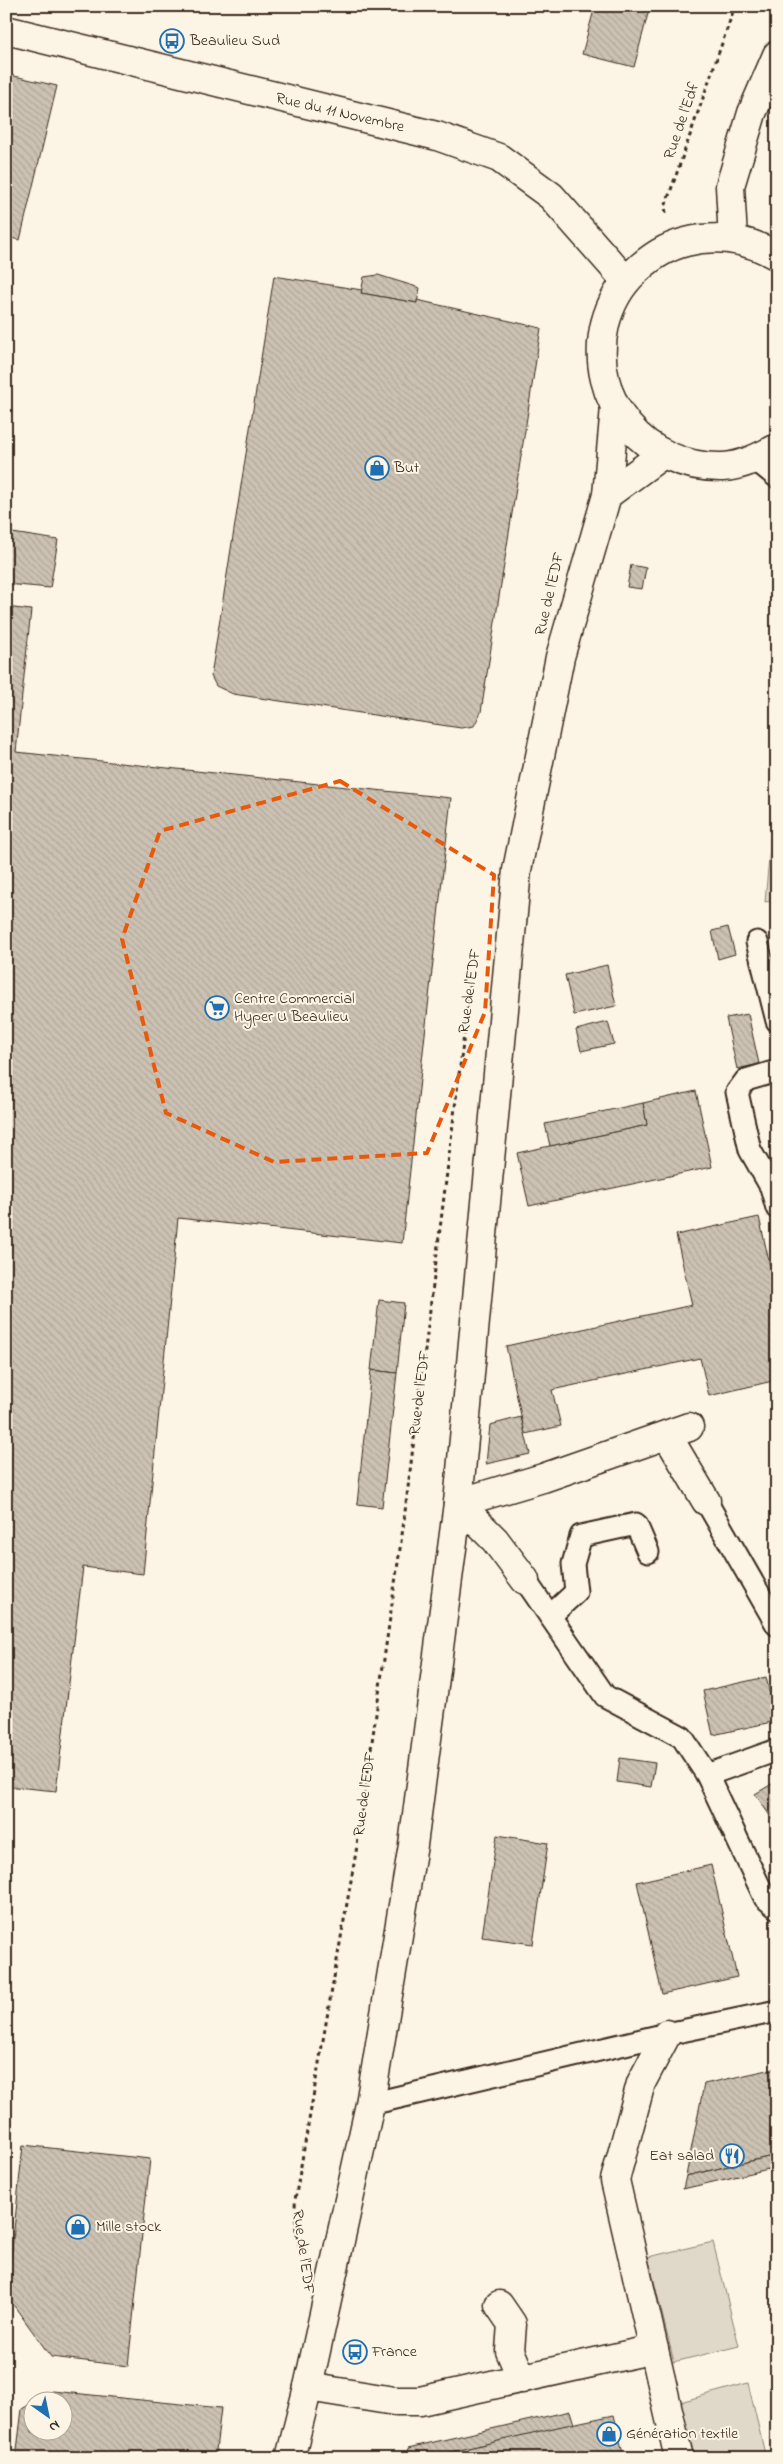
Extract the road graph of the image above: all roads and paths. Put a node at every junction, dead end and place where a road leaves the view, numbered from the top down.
1 (736, 6) edge
2 (6, 30) edge
3 (777, 55) edge
4 (733, 239) junction
5 (677, 244) junction
6 (777, 256) edge
7 (626, 281) junction
8 (615, 407) junction
9 (663, 454) junction
10 (766, 454) edge
11 (777, 477) edge
12 (607, 495) junction
13 (757, 942) dead end
14 (470, 981) dead end
15 (777, 1021) edge
16 (777, 1071) edge
17 (774, 1187) edge
18 (777, 1208) edge
19 (706, 1502) joint
20 (458, 1503) junction
21 (648, 1552) dead end
22 (524, 1580) joint
23 (550, 1616) junction
24 (777, 1625) edge
25 (777, 1750) edge
26 (707, 1775) junction
27 (777, 1908) edge
28 (777, 2011) edge
29 (667, 2034) junction
30 (370, 2104) junction
31 (302, 2258) dead end
32 (499, 2305) dead end
33 (654, 2349) junction
34 (522, 2379) junction
35 (308, 2387) junction
36 (290, 2458) edge
37 (679, 2458) edge

1 - 5 path, Rue de l'Edf
2 - 7 street, Rue du 11 Novembre
3 - 4 street
4 - 5 street
4 - 6 street
5 - 7 street
7 - 8 street
8 - 9 street
8 - 12 street, Rue de l'EDF
9 - 10 street
9 - 12 street
10 - 11 lane
12 - 20 street, Rue de l'EDF
13 - 15 lane
14 - 31 path, Rue de l'EDF
16 - 17 lane
17 - 18 lane
19 - 20 street
19 - 24 lane
20 - 22 street
20 - 30 street, Rue de l'EDF
21 - 23 lane
22 - 23 lane
23 - 26 lane
25 - 26 lane
26 - 27 lane
28 - 29 lane
29 - 30 lane
29 - 33 street
30 - 35 street, Rue de l'EDF
32 - 34 street
33 - 34 street
33 - 37 street
34 - 35 street
35 - 36 street, Rue de l'EDF

